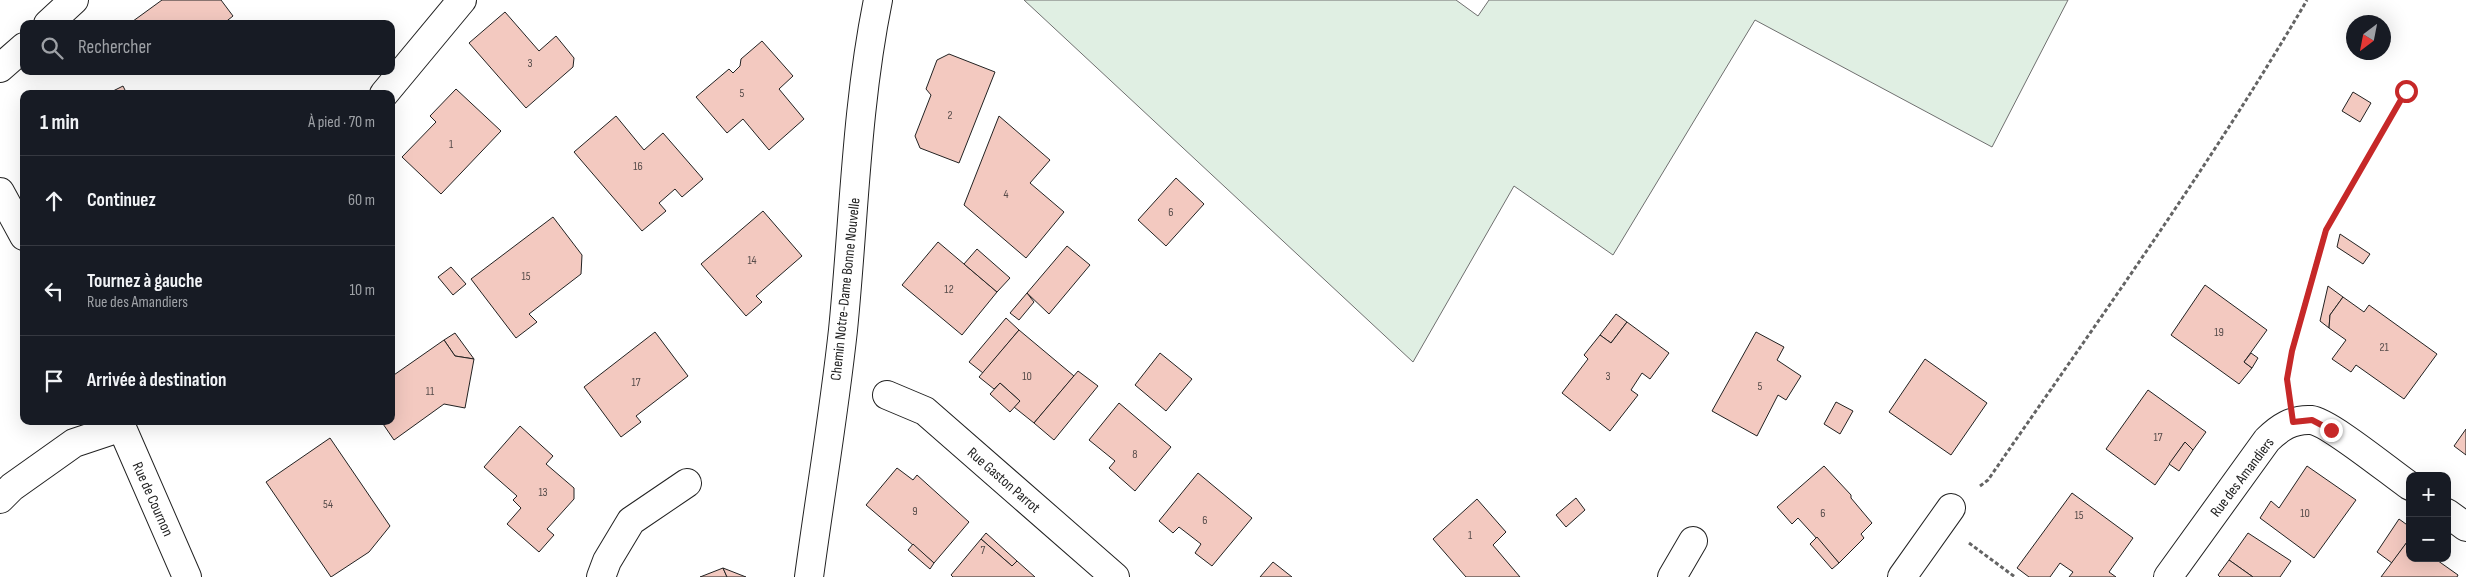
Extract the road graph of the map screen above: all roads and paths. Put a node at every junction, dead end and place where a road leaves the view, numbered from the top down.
1 (74, 0) edge
2 (462, 0) edge
3 (878, 0) edge
4 (2307, 0) edge
5 (52, 20) edge
6 (20, 50) edge
7 (0, 68) edge
8 (387, 90) edge
9 (2406, 91) dead end
10 (0, 192) edge
11 (20, 229) edge
12 (887, 395) dead end
13 (2293, 422) junction
14 (118, 425) edge
15 (120, 425) edge
16 (687, 482) dead end
17 (2406, 483) edge
18 (0, 499) edge
19 (1946, 515) junction
20 (2451, 516) edge
21 (2466, 526) edge
22 (1693, 541) dead end
23 (187, 577) edge
24 (601, 577) edge
25 (809, 577) edge
26 (1115, 577) edge
27 (1672, 577) edge
28 (1902, 577) edge
29 (2015, 577) edge
30 (2168, 577) edge

1 - 5 street
2 - 8 street
3 - 25 street, Chemin Notre-Dame Bonne Nouvelle
4 - 19 path
6 - 7 street
9 - 13 path
10 - 11 street
12 - 26 street, Rue Gaston Parrot
13 - 17 street
13 - 30 street, Rue des Amandiers
14 - 18 street
15 - 23 street, Rue de Cournon
16 - 24 street
19 - 28 street
19 - 29 path
20 - 21 street
22 - 27 street

